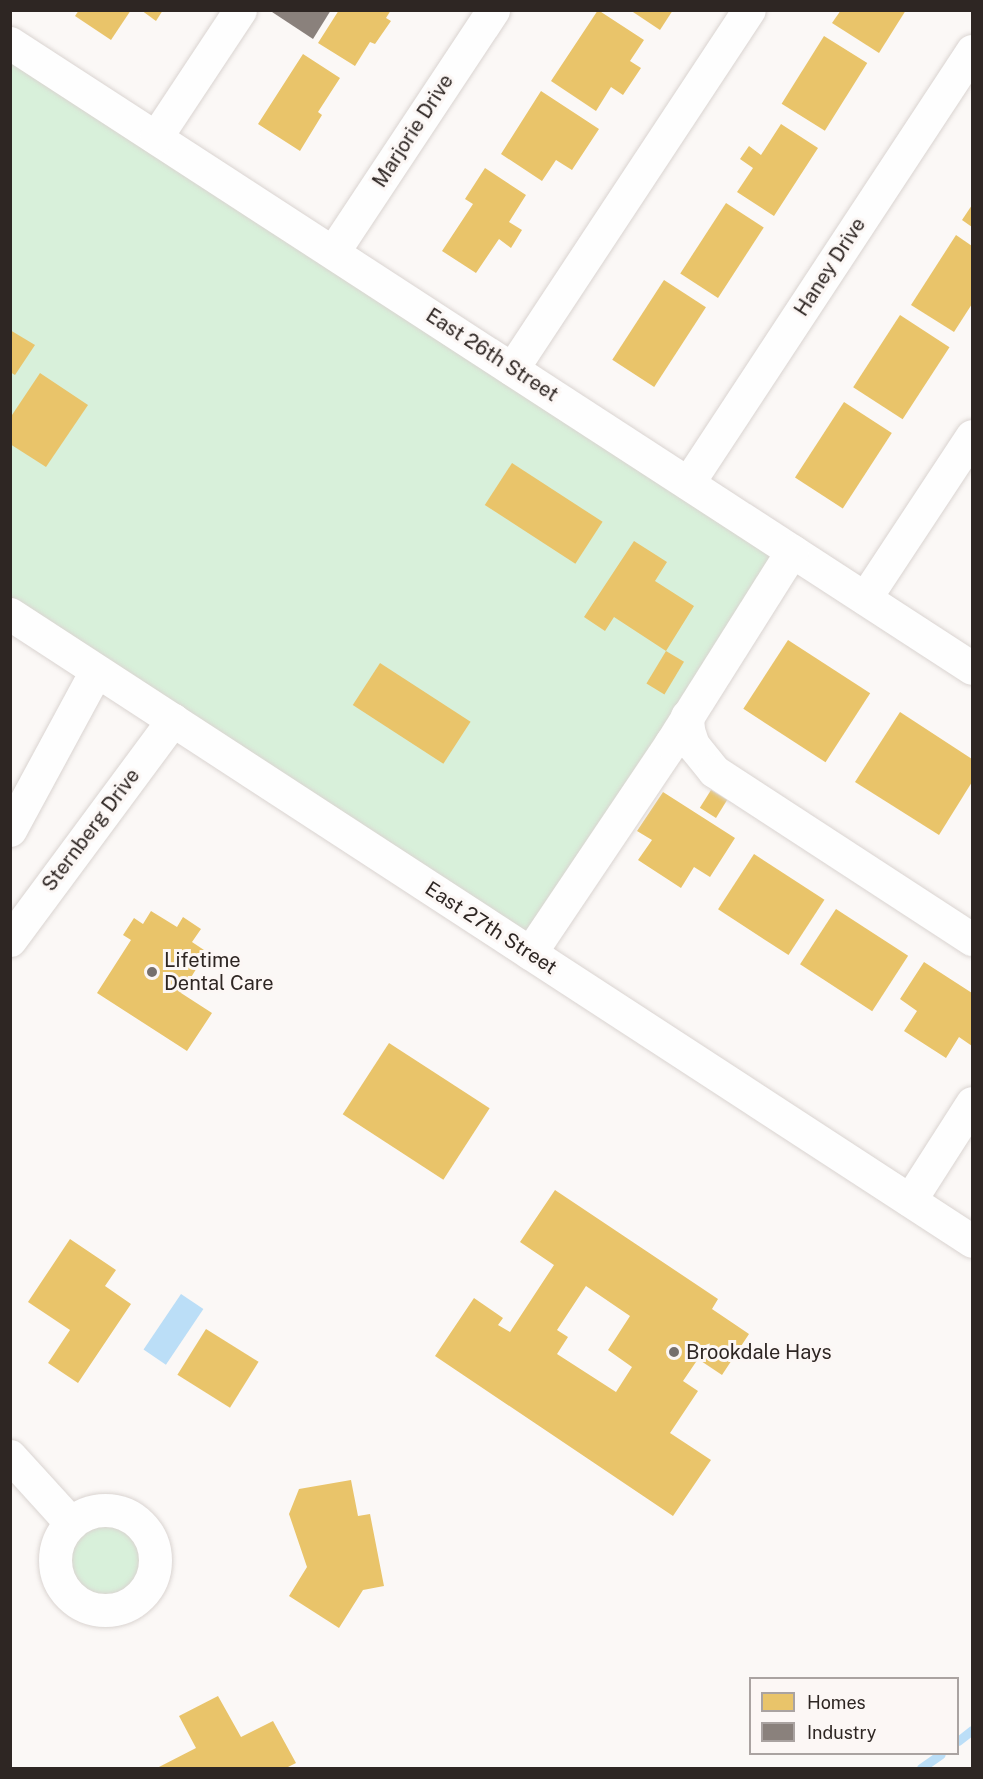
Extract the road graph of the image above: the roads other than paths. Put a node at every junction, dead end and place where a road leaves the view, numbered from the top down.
1 (240, 10) edge
2 (493, 10) edge
3 (748, 10) edge
4 (10, 43) edge
5 (972, 51) edge
6 (156, 137) junction
7 (333, 252) junction
8 (512, 369) junction
9 (972, 436) edge
10 (688, 483) junction
11 (792, 551) junction
12 (865, 598) junction
13 (10, 614) edge
14 (972, 668) edge
15 (96, 671) junction
16 (687, 716) junction
17 (172, 720) junction
18 (714, 771) junction
19 (650, 773) junction
20 (10, 830) edge
21 (972, 939) edge
22 (10, 940) edge
23 (530, 953) junction
24 (972, 1103) edge
25 (910, 1200) junction
26 (972, 1241) edge
27 (10, 1456) edge
28 (71, 1523) dead end

1 - 6 street
2 - 7 street, Marjorie Drive
3 - 8 street
4 - 6 street, East 26th Street
5 - 10 street, Haney Drive
6 - 7 street, East 26th Street
7 - 8 street, East 26th Street
8 - 10 street, East 26th Street
9 - 12 street
10 - 11 street, East 26th Street
11 - 12 street, East 26th Street
11 - 16 street
12 - 14 street, East 26th Street
13 - 15 street, East 27th Street
15 - 17 street, East 27th Street
15 - 20 street
16 - 18 street
16 - 19 street
17 - 22 street, Sternberg Drive
17 - 23 street, East 27th Street
18 - 19 street
18 - 21 street
19 - 23 street
23 - 25 street, East 27th Street
24 - 25 street
25 - 26 street, East 27th Street
27 - 28 street

